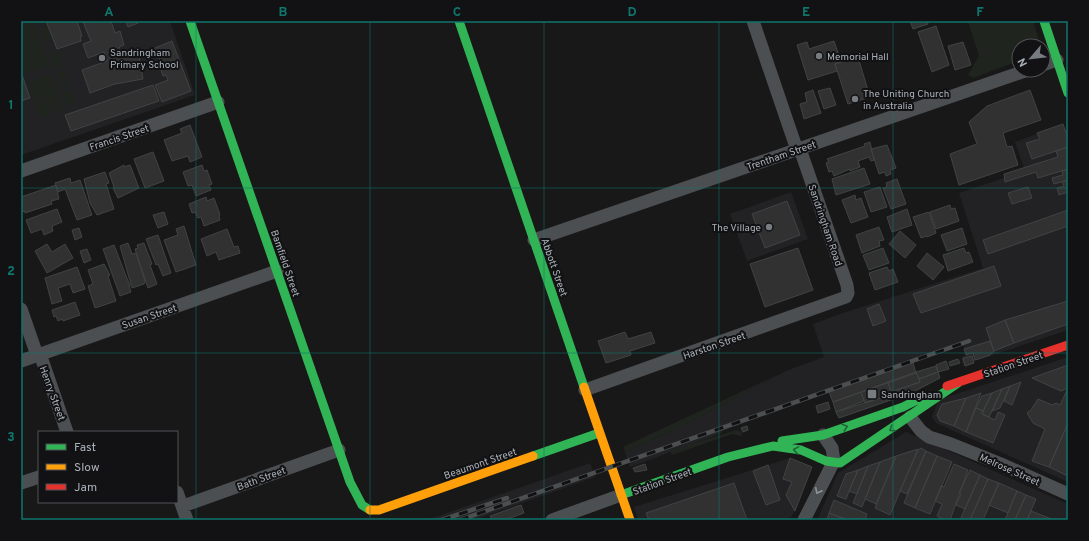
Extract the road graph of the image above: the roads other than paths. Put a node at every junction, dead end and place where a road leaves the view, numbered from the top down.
1 (190, 21) edge
2 (459, 21) edge
3 (753, 21) edge
4 (1044, 21) edge
5 (1057, 60) junction
6 (1051, 62) edge
7 (1011, 76) edge
8 (1068, 93) edge
9 (218, 102) junction
10 (799, 149) junction
11 (21, 171) edge
12 (534, 240) junction
13 (277, 271) junction
14 (843, 299) joint
15 (21, 309) edge
16 (1068, 345) edge
17 (38, 355) junction
18 (21, 361) edge
19 (584, 390) junction
20 (912, 411) junction
21 (67, 431) edge
22 (599, 433) junction
23 (820, 436) junction
24 (773, 446) junction
25 (339, 450) junction
26 (818, 457) junction
27 (833, 463) junction
28 (38, 477) edge
29 (21, 483) edge
30 (178, 494) edge
31 (1068, 494) edge
32 (621, 495) junction
33 (183, 506) junction
34 (368, 510) joint
35 (187, 520) edge
36 (552, 520) edge
37 (630, 520) edge
38 (804, 520) edge

1 - 9 street, Bamfield Street
2 - 12 street, Abbott Street
3 - 10 street, Sandringham Road
4 - 5 street
5 - 6 street
5 - 8 street
7 - 10 street, Trentham Street
9 - 11 street, Francis Street
9 - 13 street, Bamfield Street
10 - 12 street, Trentham Street
10 - 14 street, Sandringham Road
12 - 19 street, Abbott Street
13 - 17 street, Susan Street
13 - 25 street, Bamfield Street
14 - 19 street, Harston Street
15 - 17 street, Henry Street
16 - 20 street, Station Street
17 - 18 street, Susan Street
17 - 21 street, Henry Street
19 - 22 street, Abbott Street
23 -> 20 street, Station Street
20 -> 27 street, Station Street
20 - 31 street, Melrose Street
22 - 32 street, Abbott Street
22 - 34 street, Beaumont Street
23 - 24 street, Station Street
23 - 26 street
23 - 27 street
26 -> 24 street, Station Street
24 - 32 street, Station Street
25 - 33 street, Bath Street
25 - 34 street, Bamfield Street
26 - 27 street, Station Street
27 -> 38 street
28 - 29 street
30 - 33 street
32 - 36 street, Station Street
32 - 37 street, Abbott Street
33 - 35 street

